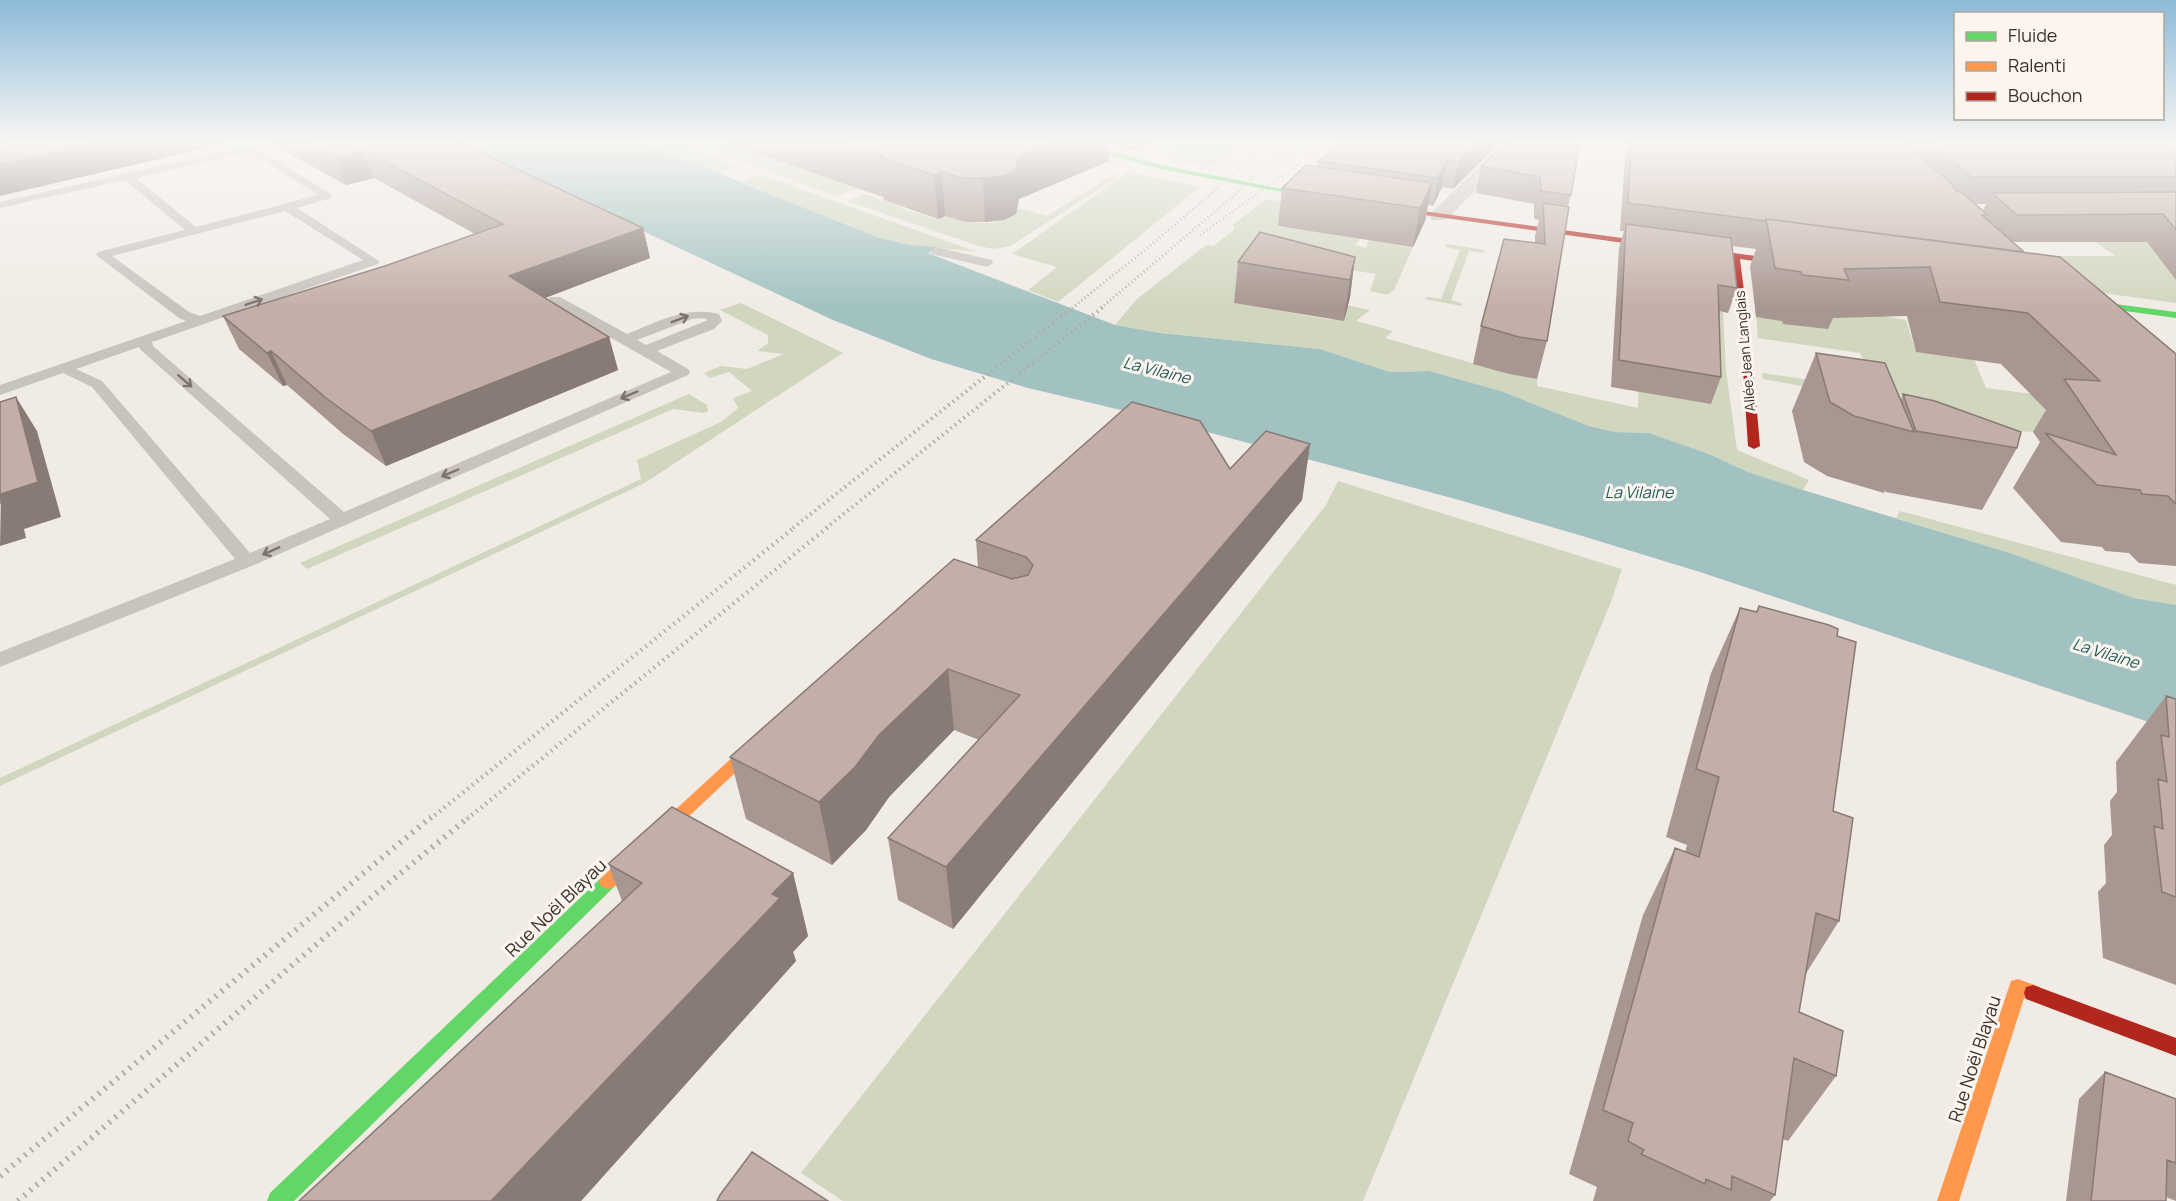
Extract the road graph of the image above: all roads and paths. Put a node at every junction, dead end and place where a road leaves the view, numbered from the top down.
1 (35, 197) edge
2 (153, 197) edge
3 (323, 197) edge
4 (1323, 197) edge
5 (1458, 197) edge
6 (1339, 200) edge
7 (0, 205) edge
8 (286, 206) junction
9 (1371, 206) edge
10 (1439, 216) junction
11 (194, 231) junction
12 (936, 251) dead end
13 (1735, 255) junction
14 (987, 263) dead end
15 (1806, 265) edge
16 (555, 300) dead end
17 (2064, 300) edge
18 (2176, 315) edge
19 (199, 321) junction
20 (145, 340) junction
21 (625, 340) junction
22 (645, 351) junction
23 (64, 367) junction
24 (0, 390) edge
25 (1754, 446) dead end
26 (342, 520) junction
27 (247, 561) junction
28 (0, 660) edge
29 (777, 726) edge
30 (2176, 1047) edge
31 (278, 1201) edge
32 (1948, 1201) edge

1 - 7 lane
2 - 11 lane
3 - 8 lane
4 - 6 main road
5 - 10 street
8 - 11 lane
19 -> 8 lane
9 - 10 main road
10 - 13 main road
11 - 19 lane
12 - 14 lane
13 - 15 main road
13 - 25 main road, Allée Jean Langlais
16 - 21 lane
17 - 18 main road
19 - 20 lane
20 - 23 lane
20 -> 26 lane
21 - 22 lane
21 -> 22 lane
22 -> 26 lane
23 - 24 lane
23 - 27 lane
26 -> 27 lane
27 - 28 lane
29 - 31 main road, Rue Noël Blayau
30 - 32 main road, Rue Noël Blayau

